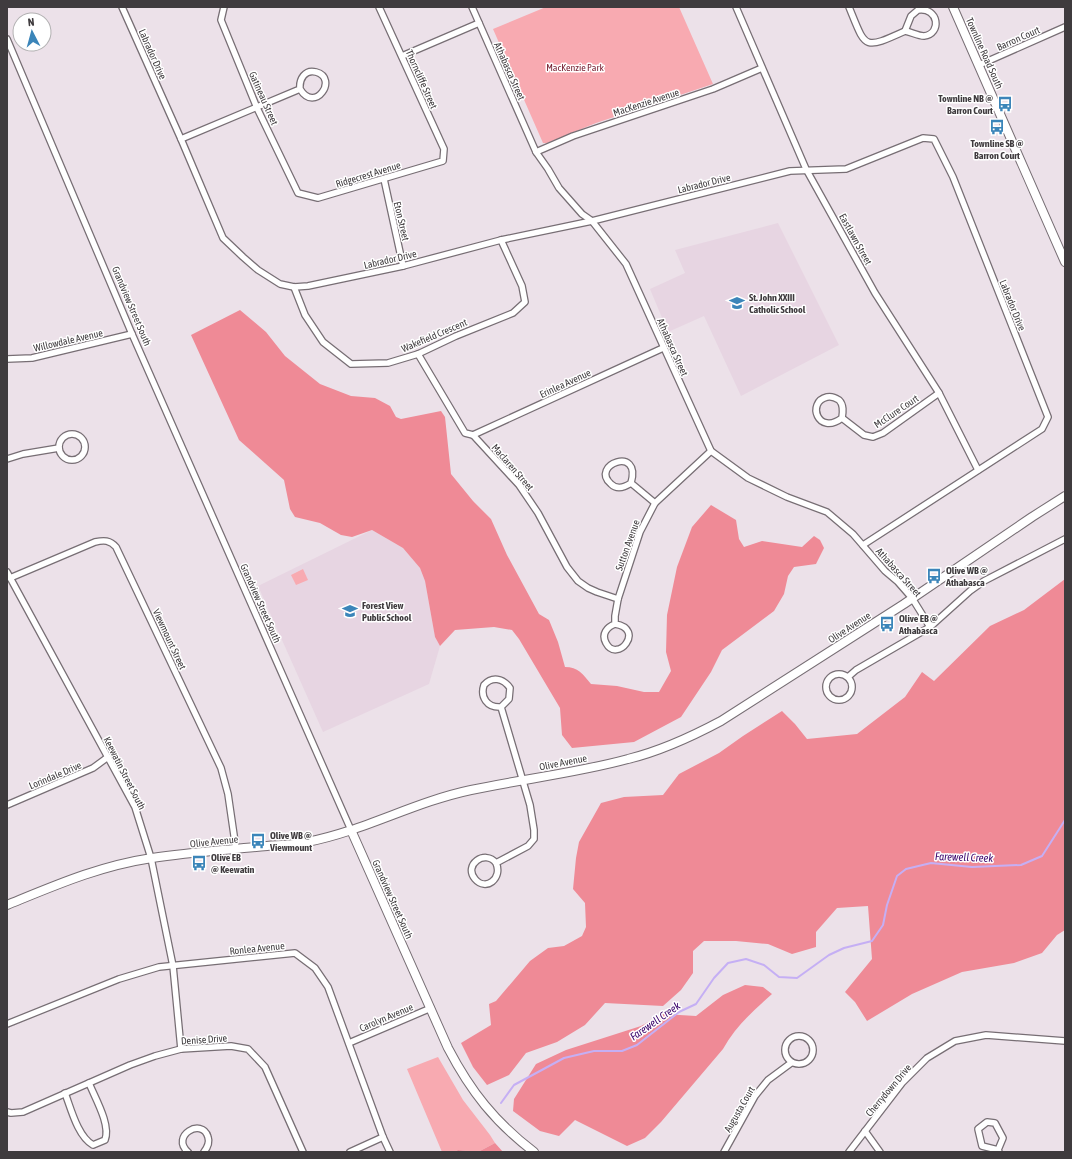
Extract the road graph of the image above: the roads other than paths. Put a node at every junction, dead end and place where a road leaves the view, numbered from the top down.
1 (122, 7) edge
2 (223, 7) edge
3 (379, 7) edge
4 (472, 7) edge
5 (736, 7) edge
6 (849, 7) edge
7 (954, 7) edge
8 (479, 23) junction
9 (1065, 27) edge
10 (905, 31) junction
11 (7, 39) edge
12 (402, 56) junction
13 (979, 66) junction
14 (762, 68) junction
15 (300, 89) junction
16 (257, 108) junction
17 (181, 140) junction
18 (536, 152) junction
19 (444, 161) joint
20 (806, 169) junction
21 (384, 179) junction
22 (298, 193) joint
23 (592, 221) junction
24 (501, 240) junction
25 (1065, 262) edge
26 (403, 266) junction
27 (294, 287) junction
28 (132, 334) junction
29 (663, 348) junction
30 (418, 354) junction
31 (7, 359) edge
32 (939, 393) junction
33 (842, 418) junction
34 (473, 435) junction
35 (58, 448) junction
36 (711, 451) junction
37 (7, 459) edge
38 (978, 470) junction
39 (631, 483) junction
40 (1065, 496) edge
41 (655, 503) junction
42 (1065, 539) edge
43 (863, 545) junction
44 (7, 572) edge
45 (10, 578) junction
46 (618, 598) junction
47 (912, 598) junction
48 (615, 624) junction
49 (930, 628) junction
50 (848, 677) junction
51 (501, 707) junction
52 (108, 757) junction
53 (522, 780) junction
54 (7, 805) edge
55 (351, 830) junction
56 (236, 849) junction
57 (152, 858) junction
58 (496, 863) junction
59 (7, 906) edge
60 (173, 966) junction
61 (431, 1008) junction
62 (7, 1024) edge
63 (1065, 1041) edge
64 (349, 1043) junction
65 (181, 1049) junction
66 (791, 1062) junction
67 (89, 1083) junction
68 (65, 1093) junction
69 (7, 1112) edge
70 (866, 1131) junction
71 (383, 1137) junction
72 (998, 1151) edge
73 (188, 1152) edge
74 (204, 1152) edge
75 (303, 1152) edge
76 (350, 1152) edge
77 (390, 1152) edge
78 (534, 1152) edge
79 (724, 1152) edge
80 (849, 1152) edge
81 (880, 1152) edge

1 - 17 street, Labrador Drive
2 - 16 street, Gatineau Street
3 - 12 street, Thorncliffe Street
4 - 8 street, Athabasca Street
5 - 14 street, Eastlawn Street
6 - 10 street
7 - 13 main road, Townline Road South
8 - 12 street
8 - 18 street, Athabasca Street
9 - 13 street, Barron Court
10 - 10 street
11 - 28 street, Grandview Street South
12 - 19 street, Thorncliffe Street
13 - 25 main road, Townline Road South
14 - 18 street, MacKenzie Avenue
14 - 20 street, Eastlawn Street
15 - 15 street
15 - 16 street
16 - 17 street
16 - 22 street, Gatineau Street
17 - 27 street, Labrador Drive
18 - 23 street, Athabasca Street
19 - 21 street, Ridgecrest Avenue
20 - 23 street, Labrador Drive
20 - 32 street, Eastlawn Street
20 - 38 street, Labrador Drive
21 - 22 street, Ridgecrest Avenue
21 - 26 street, Eton Street
23 - 24 street, Labrador Drive
23 - 29 street, Athabasca Street
24 - 26 street, Labrador Drive
24 - 30 street, Wakefield Crescent
26 - 27 street, Labrador Drive
27 - 30 street, Wakefield Crescent
28 - 31 street, Willowdale Avenue
28 - 55 street, Grandview Street South
29 - 34 street, Erinlea Avenue
29 - 36 street, Athabasca Street
30 - 34 street, Maclaren Street
32 - 33 street, McClure Court
32 - 38 street, Eastlawn Street
33 - 33 street
34 - 46 street, Maclaren Street
35 - 35 street
35 - 37 street
36 - 41 street, Sutton Avenue
36 - 43 street, Athabasca Street
38 - 43 street, Labrador Drive
39 - 39 street
39 - 41 street
40 - 47 main road, Olive Avenue
41 - 46 street, Sutton Avenue
42 - 49 street
43 - 47 street, Athabasca Street
44 - 45 street, Keewatin Street South
45 - 52 street, Keewatin Street South
45 - 56 street, Viewmount Street
46 - 48 street, Sutton Avenue
47 - 49 street, Athabasca Street
47 - 53 main road, Olive Avenue
48 - 48 street
49 - 50 street
50 - 50 street
51 - 51 street
51 - 53 street
52 - 54 street, Lorindale Drive
52 - 57 street, Keewatin Street South
53 - 55 main road, Olive Avenue
53 - 58 street
55 - 56 main road, Olive Avenue
55 - 61 main road, Grandview Street South
56 - 57 main road, Olive Avenue
57 - 59 main road, Olive Avenue
57 - 60 street, Keewatin Street South
58 - 58 street
60 - 62 street, Ronlea Avenue
60 - 64 street, Ronlea Avenue
60 - 65 street, Keewatin Street South
61 - 64 street, Carolyn Avenue
61 - 78 main road, Grandview Street South
63 - 70 street, Cherrydown Drive
64 - 71 street, Ronlea Avenue
65 - 67 street, Denise Drive
65 - 75 street, Denise Drive
66 - 66 street, Augusta Court
66 - 79 street, Augusta Court
67 - 68 street, Denise Drive
67 - 68 street
68 - 69 street, Denise Drive
70 - 80 street, Cherrydown Drive
70 - 81 street
71 - 76 street
71 - 77 street, Ronlea Avenue
72 - 72 street
73 - 74 street

